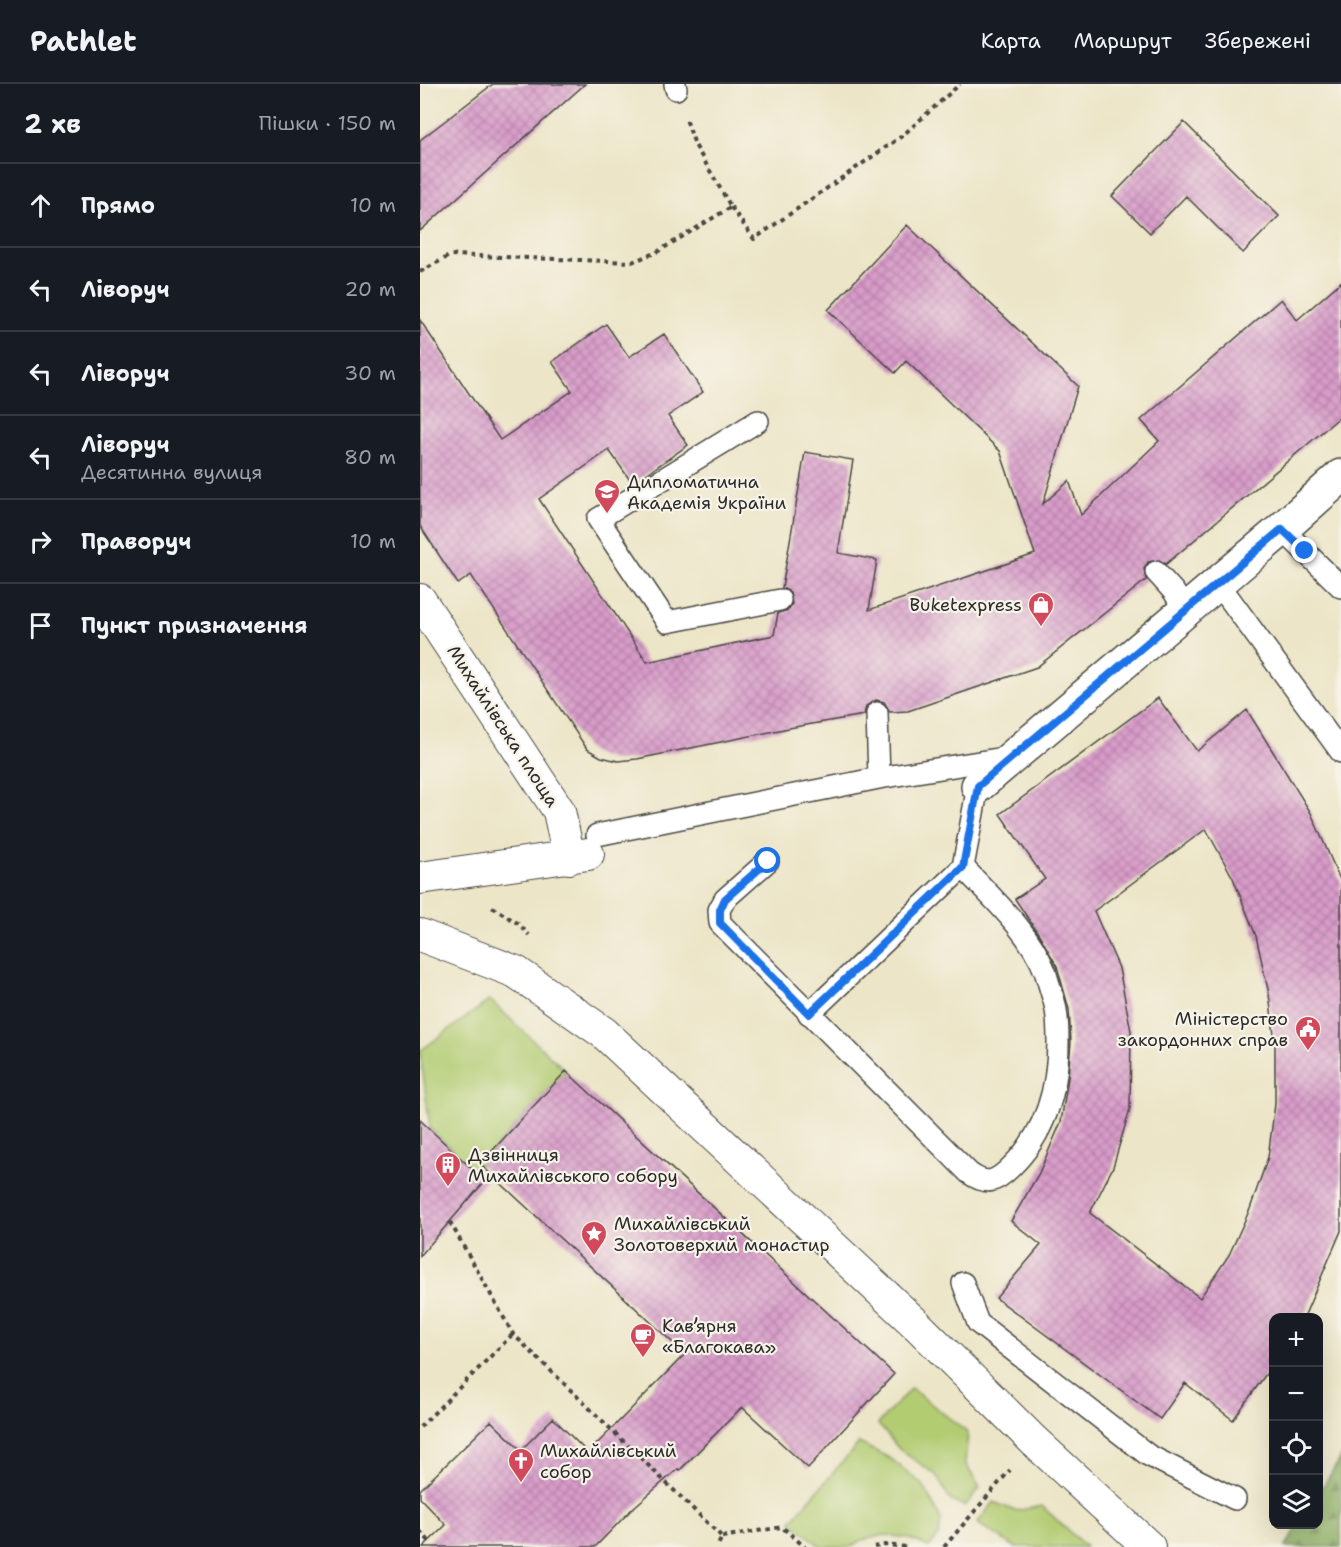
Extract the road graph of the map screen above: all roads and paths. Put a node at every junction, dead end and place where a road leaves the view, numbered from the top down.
1 (960, 84) edge
2 (675, 87) edge
3 (731, 207) junction
4 (420, 272) edge
5 (758, 421) dead end
6 (1341, 476) edge
7 (1282, 529) junction
8 (1156, 572) dead end
9 (1218, 582) junction
10 (1341, 587) edge
11 (420, 600) edge
12 (780, 600) dead end
13 (1185, 611) junction
14 (877, 713) dead end
15 (1341, 752) edge
16 (1013, 756) junction
17 (879, 778) junction
18 (978, 786) joint
19 (585, 849) junction
20 (768, 861) dead end
21 (963, 867) junction
22 (426, 877) edge
23 (420, 935) edge
24 (533, 940) dead end
25 (809, 1014) junction
26 (450, 1222) dead end
27 (963, 1283) dead end
28 (513, 1334) junction
29 (420, 1427) edge
30 (1034, 1441) junction
31 (1235, 1499) dead end
32 (420, 1531) edge
33 (722, 1537) junction
34 (429, 1541) dead end
35 (717, 1547) edge
36 (805, 1547) edge
37 (874, 1547) edge
38 (907, 1547) edge
39 (944, 1547) edge
40 (1149, 1547) edge

1 - 3 path
2 - 3 path
3 - 4 path
5 - 12 lane
6 - 7 street
7 - 9 street
7 - 10 lane
8 - 13 lane
9 - 13 street
9 - 15 lane
11 - 19 street, Михайлівська площа
13 - 16 street
14 - 17 lane
16 - 17 lane
16 - 18 street
17 - 19 lane
18 - 21 lane
19 - 22 street
20 - 25 lane
21 - 25 lane
21 - 25 lane
22 - 24 path
23 - 30 street
26 - 28 path
27 - 31 lane
28 - 29 path
28 - 33 path
30 - 39 path
30 - 40 street
32 - 34 path
33 - 35 path
33 - 36 path
37 - 38 path

